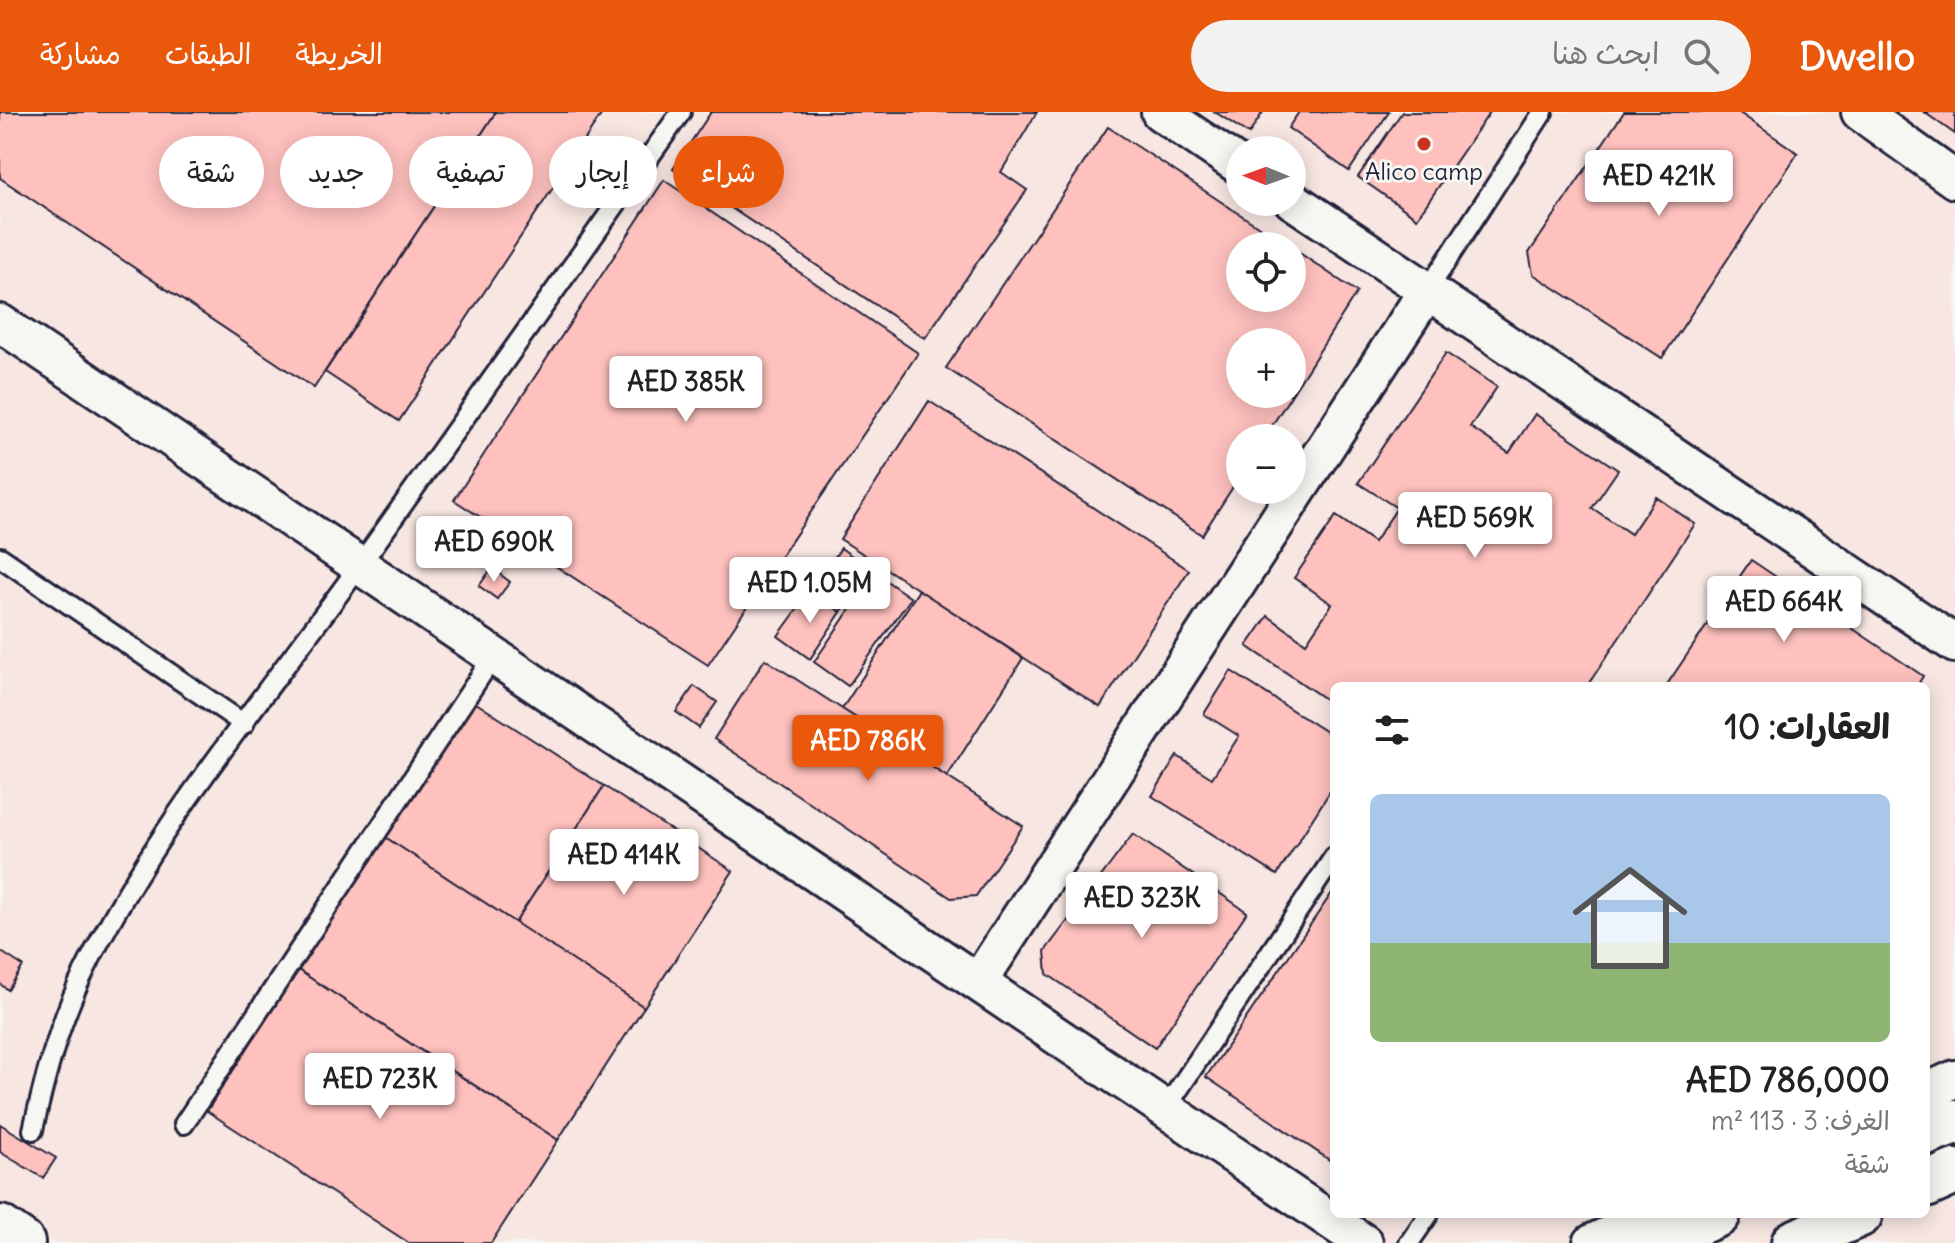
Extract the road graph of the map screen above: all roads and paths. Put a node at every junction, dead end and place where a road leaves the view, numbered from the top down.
1 (681, 112) edge
2 (1160, 112) edge
3 (1543, 112) edge
4 (1860, 112) edge
5 (1226, 157) edge
6 (1955, 180) edge
7 (1306, 209) edge
8 (1427, 291) junction
9 (0, 323) edge
10 (0, 557) edge
11 (359, 566) junction
12 (1955, 644) edge
13 (493, 657) junction
14 (244, 724) junction
15 (1330, 863) edge
16 (979, 981) junction
17 (1955, 1079) edge
18 (1930, 1090) edge
19 (1166, 1108) junction
20 (1955, 1122) edge
21 (184, 1124) dead end
22 (33, 1130) dead end
23 (1930, 1131) edge
24 (1955, 1172) edge
25 (1930, 1183) edge
26 (1426, 1218) edge
27 (1645, 1218) edge
28 (1709, 1218) edge
29 (1851, 1218) edge
30 (0, 1228) edge
31 (22, 1243) edge
32 (1364, 1243) edge
33 (1409, 1243) edge
34 (1592, 1243) edge
35 (1650, 1243) edge
36 (1794, 1243) edge

1 - 11 lane
2 - 5 street
3 - 8 lane
4 - 6 street
7 - 8 street
8 - 12 street
8 - 16 street
9 - 11 street
10 - 14 lane
11 - 13 street
11 - 14 lane
13 - 16 street
13 - 21 lane
14 - 22 lane
15 - 19 lane
16 - 19 street
17 - 18 street
19 - 32 street
20 - 23 main road
24 - 25 main road
26 - 33 lane
27 - 34 street
28 - 35 main road
29 - 36 main road
30 - 31 main road

